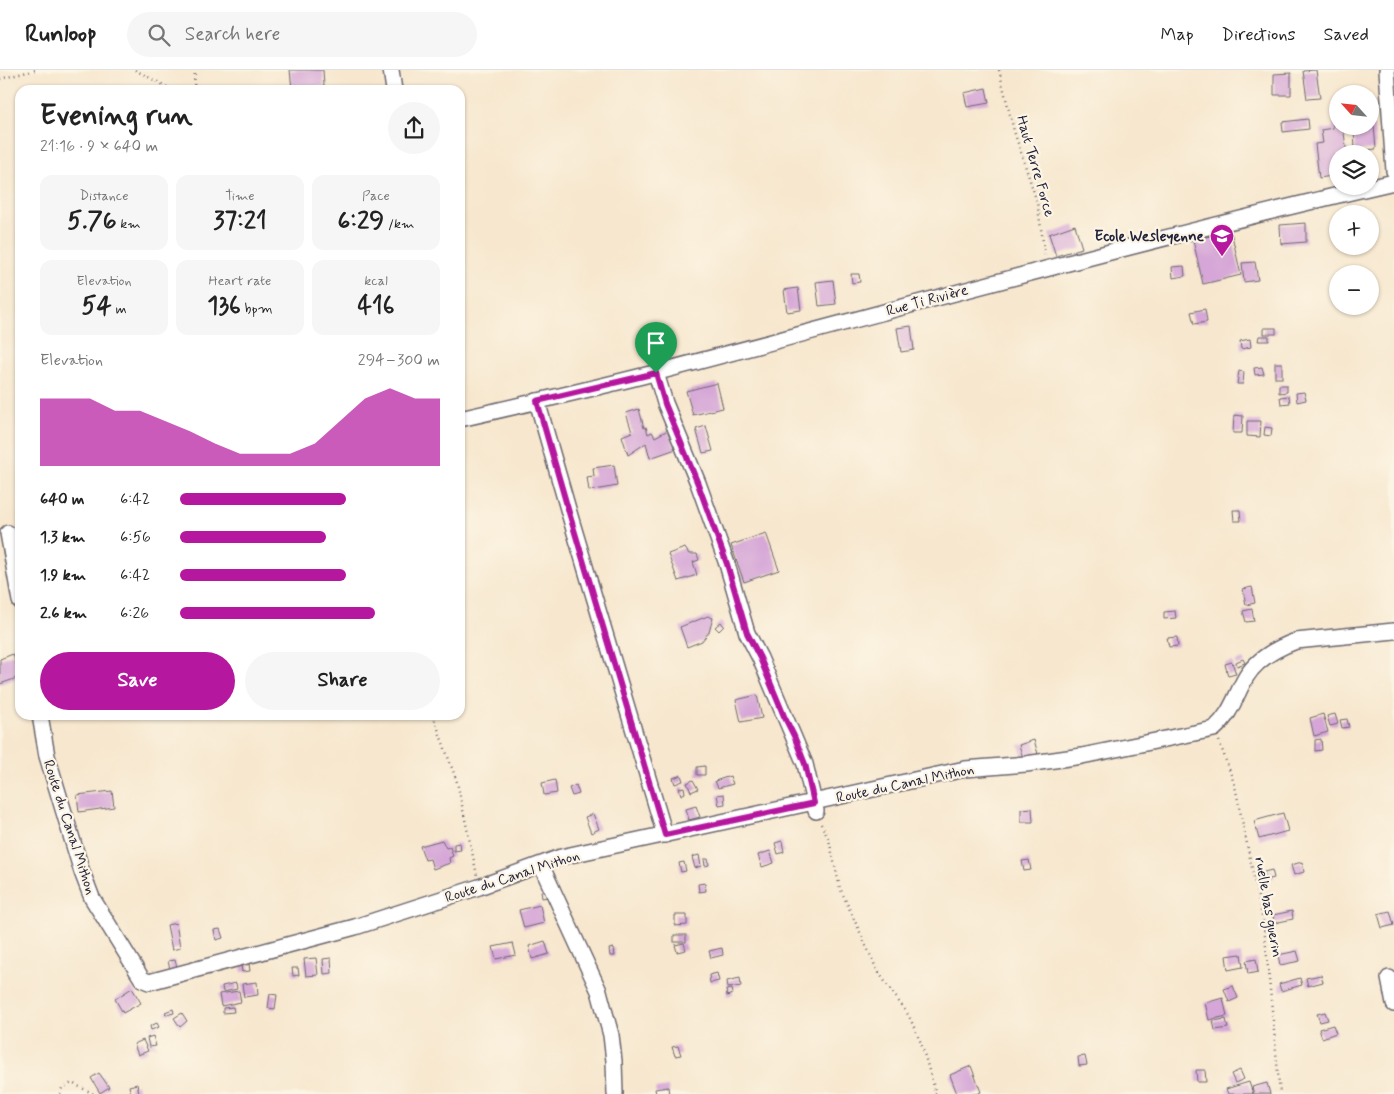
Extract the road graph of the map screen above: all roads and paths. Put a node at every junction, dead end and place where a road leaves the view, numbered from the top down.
1 (35, 70) edge
2 (135, 70) edge
3 (195, 70) edge
4 (391, 70) edge
5 (999, 70) edge
6 (1387, 70) edge
7 (0, 79) edge
8 (164, 85) edge
9 (194, 85) edge
10 (393, 85) edge
11 (1394, 171) edge
12 (1394, 182) edge
13 (1047, 268) junction
14 (656, 373) junction
15 (537, 401) junction
16 (465, 418) edge
17 (9, 533) edge
18 (15, 570) edge
19 (1394, 631) edge
20 (41, 720) edge
21 (435, 720) edge
22 (1214, 728) junction
23 (815, 807) junction
24 (665, 835) junction
25 (541, 865) junction
26 (479, 888) junction
27 (1389, 978) dead end
28 (1394, 1004) edge
29 (60, 1094) edge
30 (94, 1094) edge
31 (615, 1094) edge
32 (936, 1094) edge
33 (1280, 1094) edge

1 - 7 path
2 - 8 path
3 - 9 path
4 - 10 street
5 - 13 path, Haut Terre Force
6 - 11 street
12 - 13 street, Rue Ti Rivière
13 - 14 street, Rue Ti Rivière
14 - 15 street, Rue Ti Rivière
14 - 23 street
15 - 16 street, Rue Ti Rivière
15 - 24 street
17 - 18 street
19 - 22 street
20 - 26 street, Route du Canal Mithon
21 - 26 path
22 - 23 street, Route du Canal Mithon
22 - 33 path, ruelle bas guerin
23 - 24 street, Route du Canal Mithon
23 - 32 path
24 - 25 street, Route du Canal Mithon
25 - 26 street, Route du Canal Mithon
25 - 31 street
27 - 28 street
29 - 30 path

